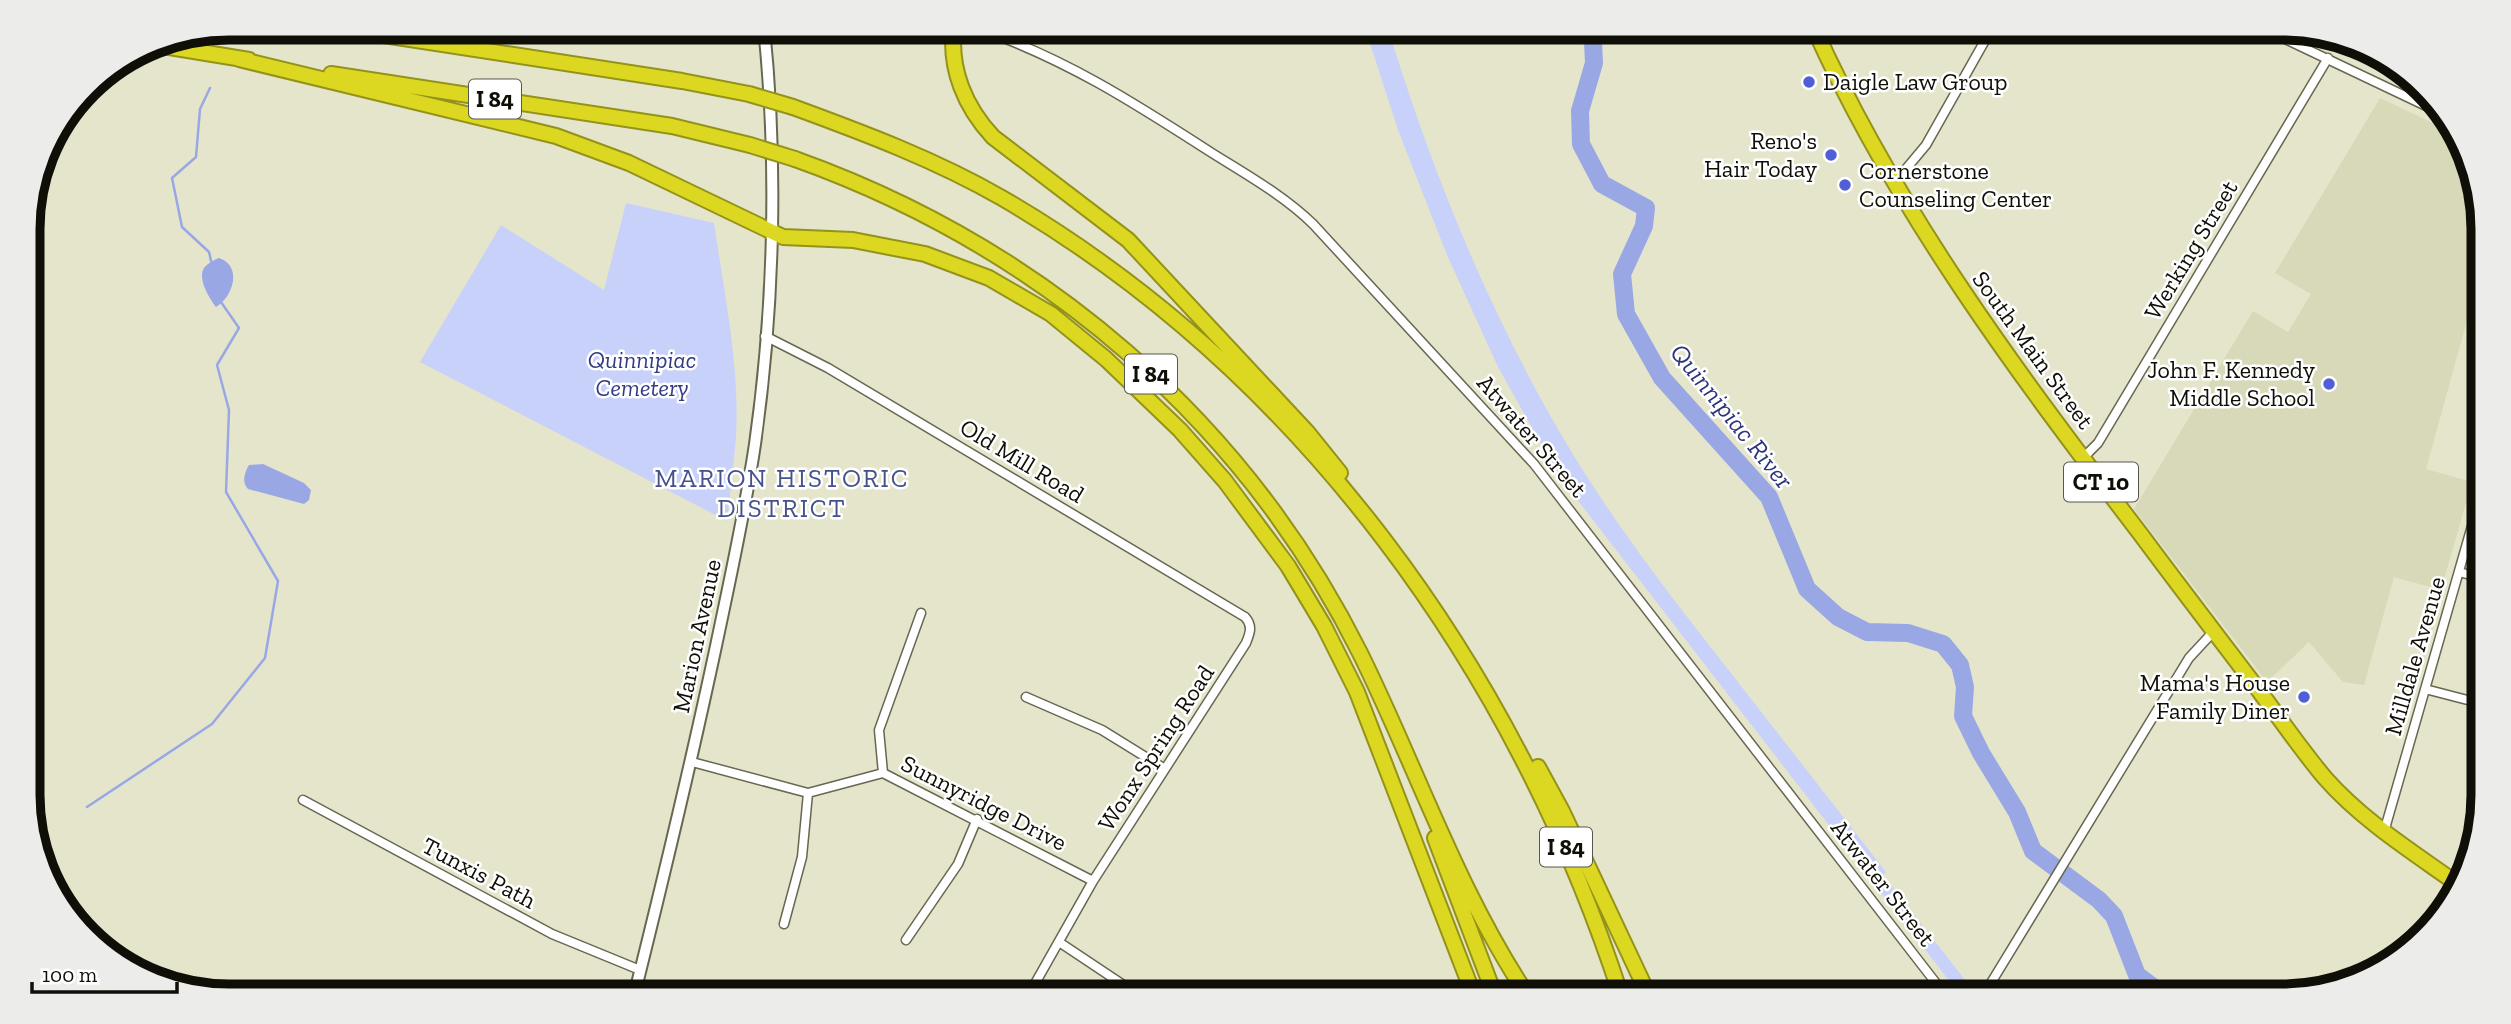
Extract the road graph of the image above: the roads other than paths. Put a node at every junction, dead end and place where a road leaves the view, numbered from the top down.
1 (1819, 40) edge
2 (1985, 40) edge
3 (422, 41) edge
4 (765, 41) edge
5 (953, 41) edge
6 (1010, 41) edge
7 (2290, 41) edge
8 (175, 48) edge
9 (2328, 58) junction
10 (239, 59) junction
11 (2415, 96) edge
12 (1895, 182) junction
13 (771, 233) junction
14 (765, 336) junction
15 (2083, 458) junction
16 (1377, 530) junction
17 (2471, 530) edge
18 (2459, 572) junction
19 (2471, 575) edge
20 (921, 613) dead end
21 (1251, 628) joint
22 (2214, 631) junction
23 (2425, 689) junction
24 (1026, 697) dead end
25 (2471, 701) edge
26 (1495, 706) junction
27 (1388, 715) junction
28 (692, 762) junction
29 (1165, 769) junction
30 (883, 773) junction
31 (808, 793) junction
32 (303, 800) dead end
33 (977, 819) junction
34 (2384, 832) junction
35 (2451, 879) edge
36 (1093, 881) junction
37 (784, 924) dead end
38 (906, 940) dead end
39 (1059, 942) junction
40 (640, 970) junction
41 (1470, 983) edge
42 (1490, 983) edge
43 (1521, 983) edge
44 (1618, 983) edge
45 (1643, 983) edge
46 (1936, 983) edge
47 (1991, 983) edge
48 (637, 984) edge
49 (1035, 984) edge
50 (1121, 984) edge

1 - 12 highway, South Main Street / CT 10
2 - 12 street
3 - 16 highway, I 84, bridge
4 - 13 main road, Marion Avenue
5 - 16 highway
6 - 46 street, Atwater Street
7 - 9 street
8 - 10 highway, I 84
9 - 11 street
9 - 15 street, Werking Street
10 - 13 highway
10 - 27 highway, I 84, bridge
12 - 15 highway, South Main Street / CT 10
13 - 14 main road, Marion Avenue
13 - 41 highway
14 - 21 street, Old Mill Road
14 - 28 main road, Marion Avenue
15 - 22 highway, South Main Street / CT 10
16 - 26 highway, I 84
17 - 18 street, Milldale Avenue
18 - 19 street
18 - 23 street, Milldale Avenue
20 - 30 street
21 - 29 street, Wonx Spring Road
22 - 34 highway, South Main Street / CT 10
22 - 47 street
23 - 25 street
23 - 34 street, Milldale Avenue
24 - 29 street
26 - 44 highway, I 84
26 - 45 highway
27 - 42 highway, I 84
27 - 43 highway
28 - 31 street, Sunnyridge Drive
28 - 40 main road, Marion Avenue
29 - 36 street, Wonx Spring Road
30 - 31 street, Sunnyridge Drive
30 - 33 street, Sunnyridge Drive
31 - 37 street
32 - 40 street, Tunxis Path
33 - 36 street, Sunnyridge Drive
33 - 38 street
34 - 35 highway, South Main Street / CT 10
36 - 39 street, Wonx Spring Road
39 - 49 street, Wonx Spring Road
39 - 50 street
40 - 48 main road, Marion Avenue

